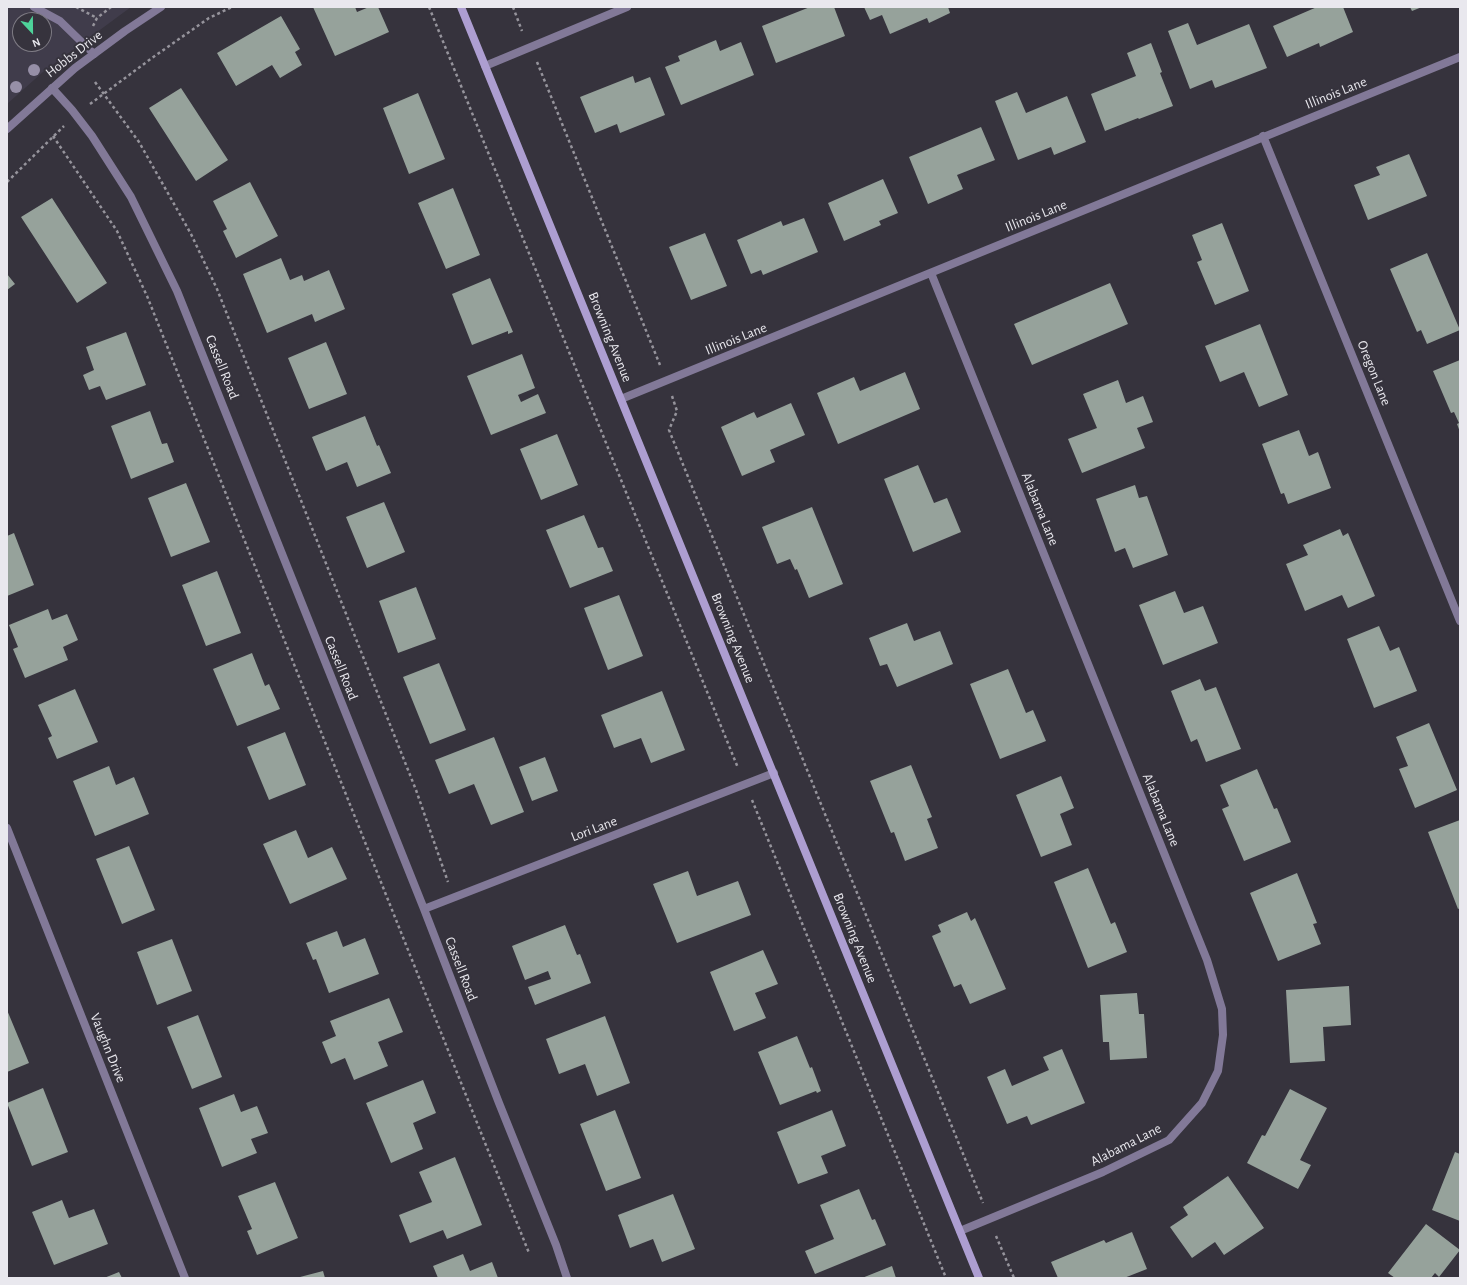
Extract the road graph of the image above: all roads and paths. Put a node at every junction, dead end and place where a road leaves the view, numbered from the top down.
1 (34, 7) edge
2 (76, 7) edge
3 (111, 7) edge
4 (161, 7) edge
5 (232, 7) edge
6 (429, 7) edge
7 (461, 7) edge
8 (513, 7) edge
9 (627, 7) edge
10 (96, 18) junction
11 (93, 26) dead end
12 (529, 48) junction
13 (94, 54) junction
14 (1460, 57) edge
15 (485, 66) junction
16 (95, 82) dead end
17 (52, 88) junction
18 (104, 94) junction
19 (76, 115) junction
20 (7, 129) edge
21 (53, 136) junction
22 (1263, 136) junction
23 (7, 182) edge
24 (931, 273) junction
25 (666, 381) junction
26 (621, 399) junction
27 (1460, 621) edge
28 (774, 773) junction
29 (745, 784) junction
30 (7, 828) edge
31 (453, 898) junction
32 (424, 909) junction
33 (990, 1219) junction
34 (960, 1232) junction
35 (529, 1253) dead end
36 (185, 1278) edge
37 (567, 1278) edge
38 (946, 1278) edge
39 (979, 1278) edge
40 (1014, 1278) edge

1 - 13 street
2 - 10 path
3 - 10 path
4 - 13 street, Hobbs Drive
5 - 18 path
6 - 29 path
7 - 15 street, Browning Avenue
8 - 12 path
9 - 12 street
10 - 11 path
12 - 15 street
12 - 25 path
13 - 17 street, Hobbs Drive
14 - 22 street, Illinois Lane
15 - 26 street, Browning Avenue
16 - 18 path
17 - 19 street, Cassell Road
17 - 20 street, Hobbs Drive
18 - 19 path
18 - 31 path
19 - 21 path
19 - 32 street, Cassell Road
21 - 23 path
21 - 35 path
22 - 24 street, Illinois Lane
22 - 27 street, Oregon Lane
24 - 25 street, Illinois Lane
24 - 33 street, Alabama Lane
25 - 26 street, Illinois Lane
25 - 33 path
26 - 28 street, Browning Avenue
28 - 29 street, Lori Lane
28 - 34 street, Browning Avenue
29 - 31 street, Lori Lane
29 - 38 path
30 - 36 street, Vaughn Drive
31 - 32 street, Lori Lane
32 - 37 street, Cassell Road
33 - 34 street, Alabama Lane
33 - 40 path
34 - 39 street, Browning Avenue

